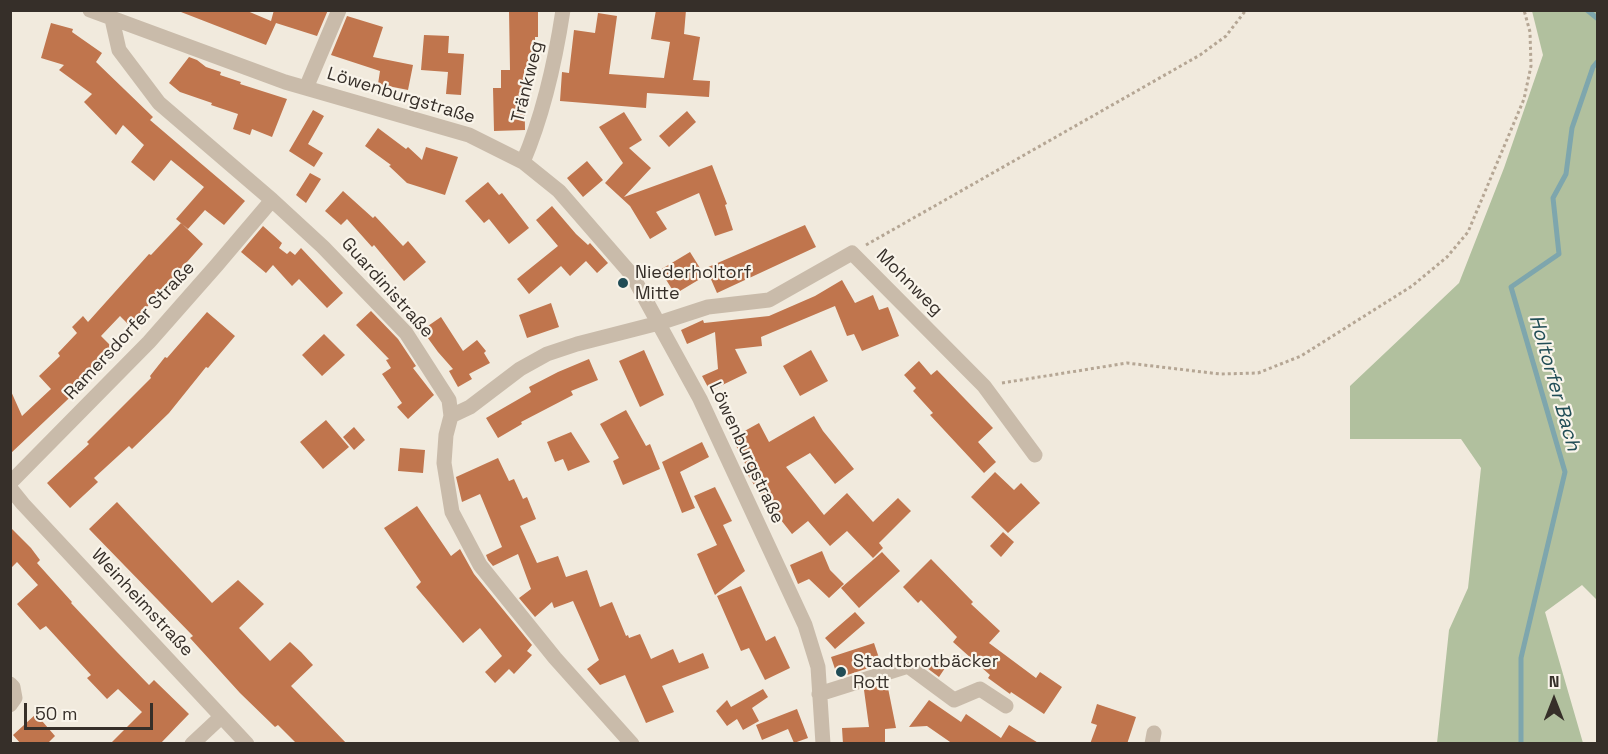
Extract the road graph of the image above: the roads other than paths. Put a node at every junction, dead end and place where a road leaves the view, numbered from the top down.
1 (90, 10) edge
2 (339, 10) edge
3 (563, 10) edge
4 (112, 19) junction
5 (306, 88) junction
6 (524, 162) junction
7 (272, 200) junction
8 (659, 323) junction
9 (451, 416) junction
10 (1035, 455) dead end
11 (10, 483) edge
12 (10, 488) edge
13 (10, 684) edge
14 (819, 694) junction
15 (10, 705) edge
16 (1006, 706) dead end
17 (221, 717) junction
18 (632, 743) edge
19 (192, 744) edge
20 (247, 744) edge
21 (823, 744) edge

1 - 4 street, Löwenburgstraße
2 - 5 street
3 - 6 street, Tränkweg
4 - 5 street, Löwenburgstraße
4 - 7 street, Guardinistraße
5 - 6 street, Löwenburgstraße
6 - 8 street, Löwenburgstraße
7 - 9 street, Guardinistraße
7 - 11 street, Ramersdorfer Straße
8 - 9 street, Mohnweg
8 - 10 street, Mohnweg
8 - 14 street, Löwenburgstraße
9 - 18 street, Guardinistraße
12 - 17 street, Weinheimstraße
13 - 15 street
14 - 16 street
14 - 21 street, Löwenburgstraße
17 - 19 street
17 - 20 street, Weinheimstraße

